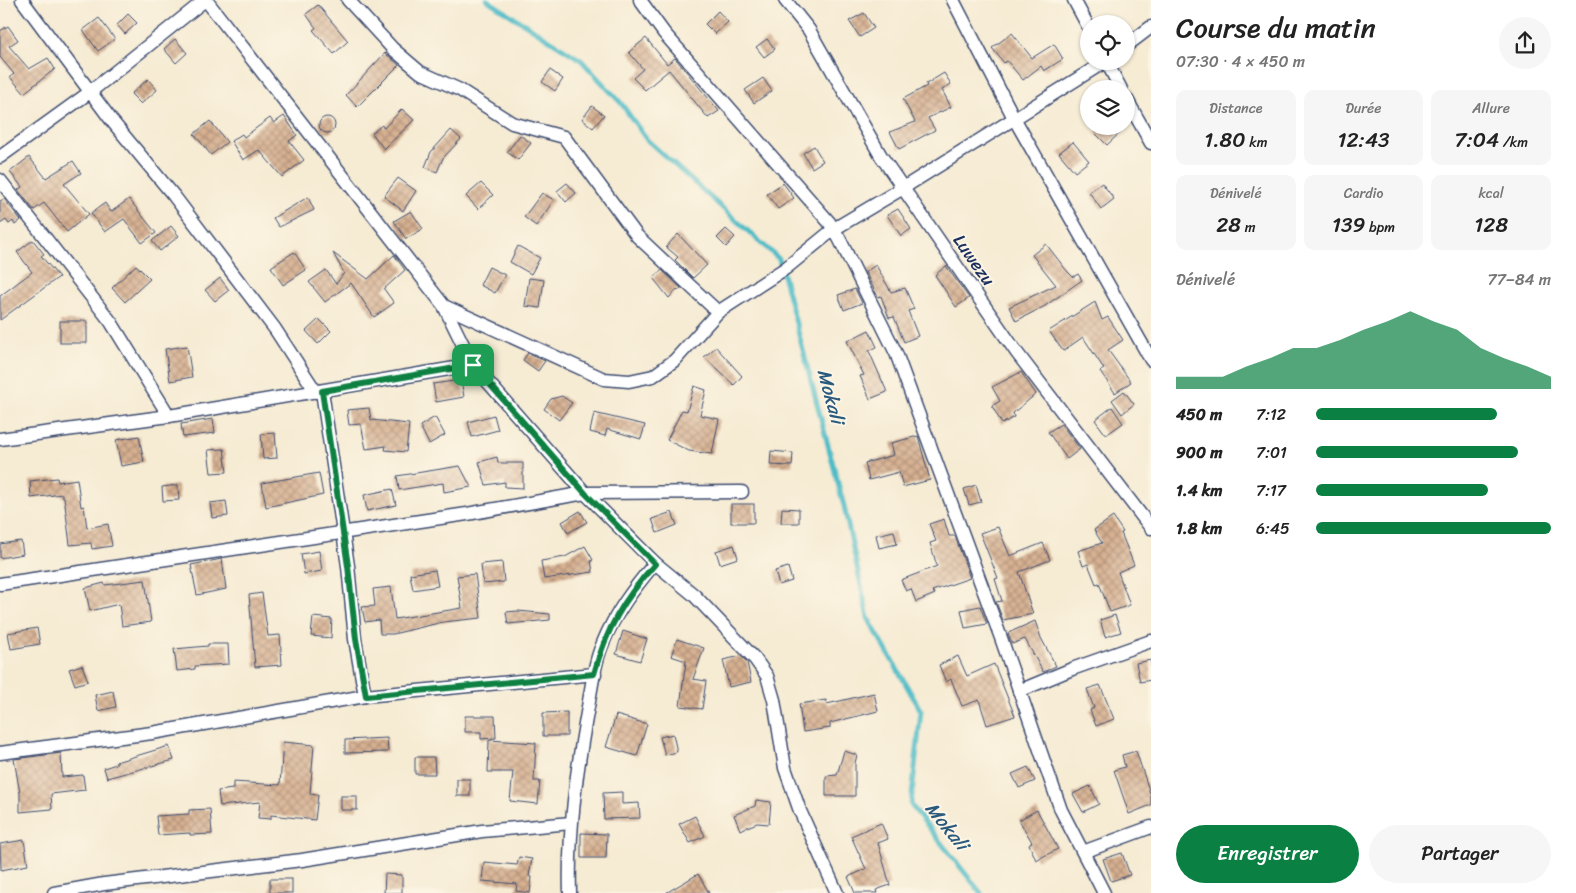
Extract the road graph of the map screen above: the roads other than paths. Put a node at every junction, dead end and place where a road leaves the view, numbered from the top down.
1 (22, 0) edge
2 (206, 0) edge
3 (348, 0) edge
4 (640, 0) edge
5 (785, 0) edge
6 (953, 0) edge
7 (1074, 0) edge
8 (1082, 15) edge
9 (1151, 26) edge
10 (1135, 39) edge
11 (1091, 70) edge
12 (90, 92) junction
13 (1135, 114) edge
14 (1014, 118) junction
15 (1151, 143) edge
16 (0, 156) edge
17 (0, 180) edge
18 (903, 188) junction
19 (834, 229) junction
20 (444, 306) junction
21 (718, 312) junction
22 (1151, 360) edge
23 (473, 365) junction
24 (319, 392) junction
25 (169, 416) junction
26 (0, 439) edge
27 (742, 492) dead end
28 (585, 493) junction
29 (1151, 528) edge
30 (343, 531) junction
31 (655, 564) junction
32 (0, 584) edge
33 (1151, 641) edge
34 (594, 674) junction
35 (1019, 691) junction
36 (366, 696) junction
37 (0, 753) edge
38 (571, 823) junction
39 (1151, 827) edge
40 (1083, 852) junction
41 (54, 893) edge
42 (570, 893) edge
43 (837, 893) edge
44 (1104, 893) edge

1 - 12 street
2 - 12 street
2 - 20 street
3 - 21 street
4 - 19 street
5 - 18 street, Luwezu
6 - 14 street
7 - 8 street
9 - 10 street
11 - 14 street
12 - 16 street
12 - 24 street
13 - 15 street
14 - 18 street
14 - 22 street
17 - 25 street
18 - 19 street
18 - 29 street, Luwezu
19 - 21 street
19 - 35 street
20 - 21 street
20 - 23 street
23 - 24 street
23 - 28 street
24 - 25 street
24 - 30 street
25 - 26 street
27 - 28 street
28 - 30 street
28 - 31 street
30 - 32 street
30 - 36 street
31 - 34 street
31 - 43 street
33 - 35 street
34 - 36 street
34 - 38 street
35 - 40 street
36 - 37 street
38 - 41 street
38 - 42 street
39 - 40 street
40 - 44 street

